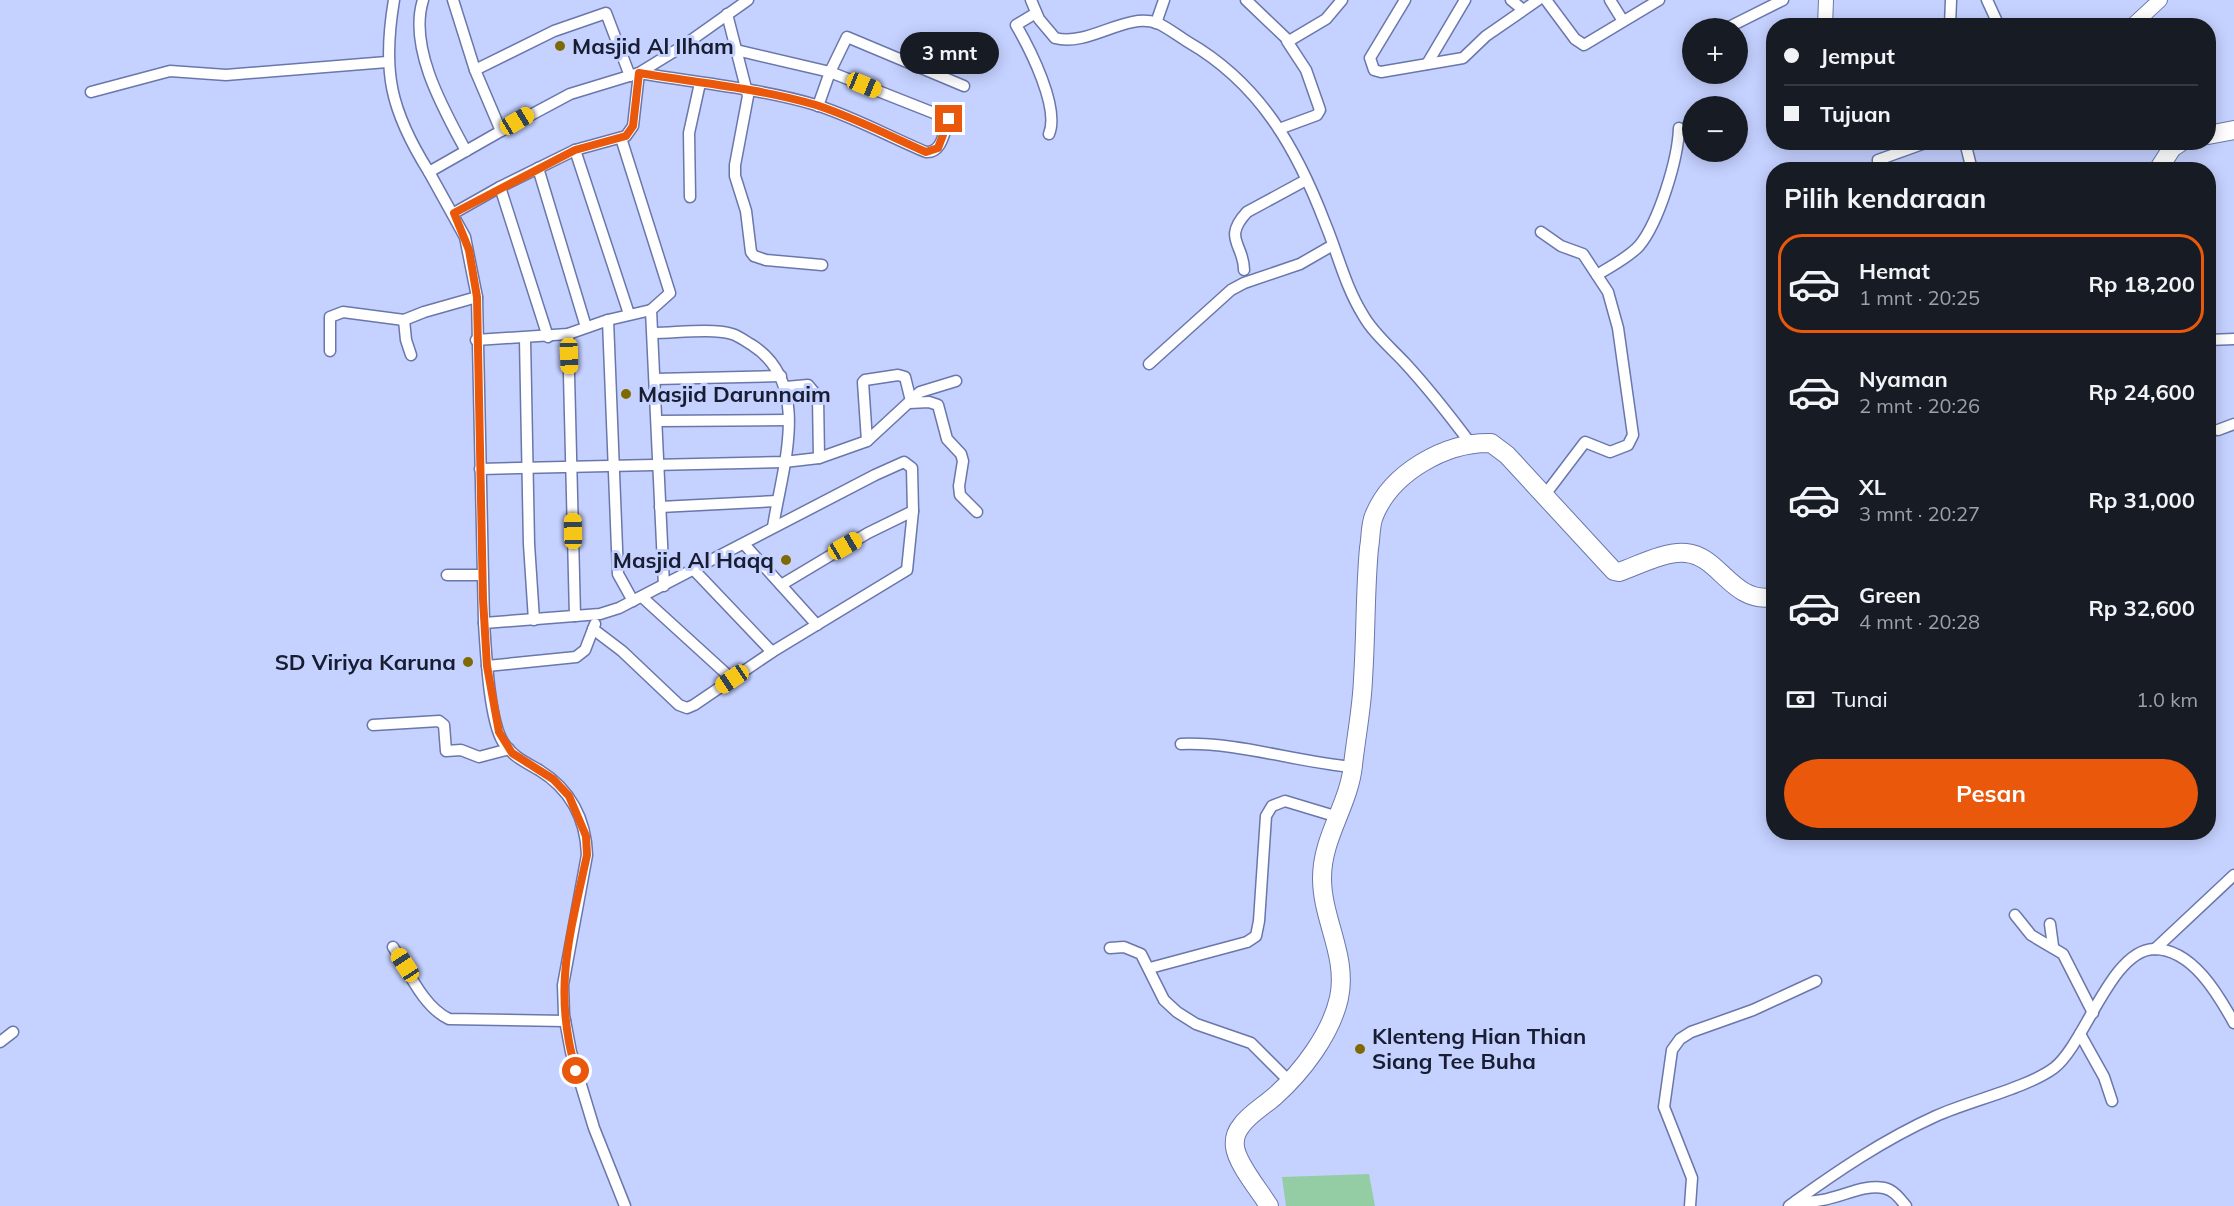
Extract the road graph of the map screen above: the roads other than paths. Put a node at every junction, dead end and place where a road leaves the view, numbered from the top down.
1 (394, 0) edge
2 (423, 0) edge
3 (453, 0) edge
4 (603, 0) edge
5 (748, 0) edge
6 (1031, 0) edge
7 (1164, 0) edge
8 (1245, 0) edge
9 (1342, 0) edge
10 (1405, 0) edge
11 (1465, 0) edge
12 (1511, 0) edge
13 (1538, 0) edge
14 (1546, 0) edge
15 (1610, 0) edge
16 (1659, 0) edge
17 (1783, 0) edge
18 (1826, 0) edge
19 (1951, 0) edge
20 (1987, 0) edge
21 (2160, 0) edge
22 (1522, 9) junction
23 (606, 13) junction
24 (1036, 13) junction
25 (727, 14) junction
26 (1747, 18) edge
27 (1825, 18) edge
28 (1950, 18) edge
29 (1995, 18) edge
30 (2141, 18) edge
31 (1623, 21) junction
32 (1156, 23) junction
33 (1287, 40) junction
34 (736, 50) junction
35 (387, 62) junction
36 (1427, 64) junction
37 (476, 70) junction
38 (830, 72) junction
39 (635, 74) junction
40 (700, 83) junction
41 (964, 86) dead end
42 (746, 89) junction
43 (91, 92) dead end
44 (819, 106) junction
45 (1679, 128) dead end
46 (1279, 129) junction
47 (2234, 130) edge
48 (501, 131) junction
49 (2216, 133) edge
50 (1049, 134) dead end
51 (621, 138) junction
52 (575, 150) junction
53 (1906, 150) edge
54 (466, 151) junction
55 (1878, 162) edge
56 (538, 168) junction
57 (429, 171) junction
58 (1306, 180) junction
59 (500, 187) junction
60 (690, 197) dead end
61 (454, 213) junction
62 (1541, 232) dead end
63 (1333, 245) junction
64 (822, 265) dead end
65 (1244, 270) dead end
66 (1597, 275) junction
67 (477, 297) junction
68 (651, 309) junction
69 (629, 314) junction
70 (404, 320) junction
71 (608, 320) junction
72 (586, 327) junction
73 (654, 333) junction
74 (568, 334) junction
75 (548, 337) junction
76 (525, 339) junction
77 (2234, 339) edge
78 (476, 340) junction
79 (2216, 340) edge
80 (330, 351) dead end
81 (411, 355) dead end
82 (1149, 364) dead end
83 (781, 376) junction
84 (655, 380) junction
85 (957, 381) dead end
86 (786, 387) junction
87 (910, 402) junction
88 (788, 420) junction
89 (658, 421) junction
90 (2234, 424) edge
91 (2218, 430) dead end
92 (867, 441) junction
93 (1471, 444) junction
94 (819, 458) junction
95 (784, 462) junction
96 (658, 463) junction
97 (616, 465) junction
98 (528, 468) junction
99 (572, 468) junction
100 (480, 469) junction
101 (1544, 496) junction
102 (777, 501) junction
103 (660, 507) junction
104 (913, 511) junction
105 (977, 512) dead end
106 (773, 527) junction
107 (744, 544) junction
108 (694, 570) junction
109 (447, 575) dead end
110 (482, 575) junction
111 (781, 585) junction
112 (664, 586) junction
113 (1766, 597) edge
114 (638, 599) junction
115 (600, 614) junction
116 (575, 616) junction
117 (534, 620) junction
118 (484, 623) junction
119 (817, 624) junction
120 (593, 629) junction
121 (772, 652) junction
122 (487, 666) junction
123 (732, 679) junction
124 (373, 725) dead end
125 (1181, 744) dead end
126 (509, 749) junction
127 (1353, 767) junction
128 (1338, 817) junction
129 (2234, 875) edge
130 (2015, 915) dead end
131 (2050, 924) dead end
132 (2053, 946) junction
133 (393, 947) dead end
134 (1110, 948) dead end
135 (2155, 949) junction
136 (1150, 968) junction
137 (1816, 981) dead end
138 (2093, 1013) junction
139 (565, 1021) junction
140 (2234, 1023) edge
141 (13, 1032) dead end
142 (2080, 1034) junction
143 (0, 1042) edge
144 (1290, 1082) junction
145 (2112, 1101) dead end
146 (1792, 1203) edge
147 (625, 1206) edge
148 (1269, 1206) edge
149 (1690, 1206) edge
150 (1906, 1206) edge

1 - 35 street
2 - 54 street
3 - 37 street
4 - 23 street
5 - 25 street
6 - 24 street
7 - 32 street
8 - 33 street
9 - 33 street
10 - 36 street
11 - 36 street
12 - 22 street
13 - 22 street
14 - 31 street
15 - 31 street
16 - 31 street
17 - 26 street
18 - 27 street
19 - 28 street
20 - 29 street
21 - 30 street
22 - 36 street
23 - 37 street
23 - 39 street
24 - 32 street
24 - 50 street
25 - 34 street
25 - 39 street
32 - 46 street
33 - 46 street
34 - 38 street
34 - 42 street
35 - 43 street
35 - 57 street
37 - 48 street
38 - 41 street
38 - 44 street
38 - 44 street
39 - 40 street
39 - 48 street
39 - 51 street
40 - 42 street
40 - 60 street
42 - 44 street
42 - 64 street
45 - 66 street
46 - 58 street
47 - 49 highway
48 - 54 street
51 - 52 street
51 - 68 street
52 - 56 street
52 - 69 street
53 - 55 street
54 - 57 street
56 - 59 street
56 - 72 street
57 - 61 street
58 - 63 street
58 - 65 street
59 - 61 street
59 - 75 street
61 - 67 street
62 - 66 street
63 - 82 street
63 - 93 street
66 - 101 street
67 - 70 street
67 - 78 street
68 - 69 street
68 - 73 street
69 - 71 street
70 - 80 street
70 - 81 street
71 - 72 street
71 - 97 street
72 - 74 street
73 - 83 street
73 - 84 street
74 - 75 street
74 - 99 street
75 - 76 street
76 - 78 street
76 - 98 street
77 - 79 street
78 - 100 street
83 - 84 street
83 - 86 street
84 - 89 street
85 - 87 street
86 - 88 street
86 - 94 street
87 - 92 street
87 - 92 street
87 - 105 street
88 - 89 street
88 - 95 street
89 - 96 street
90 - 91 street
92 - 94 street
93 - 101 highway
93 - 127 highway
94 - 95 street
95 - 96 street
95 - 102 street
96 - 97 street
96 - 103 street
97 - 99 street
97 - 114 street
98 - 99 street
98 - 100 street
98 - 117 street
99 - 116 street
100 - 110 street
101 - 113 highway
102 - 103 street
102 - 106 street
103 - 112 street
104 - 106 street
104 - 111 street
104 - 119 street
106 - 107 street
107 - 108 street
107 - 111 street
108 - 112 street
108 - 121 street
109 - 110 street
110 - 118 street
111 - 119 street
112 - 114 street
114 - 115 street
114 - 123 street
115 - 116 street
115 - 120 street
116 - 117 street
117 - 118 street
118 - 122 street
119 - 121 street
120 - 122 street
120 - 123 street
121 - 123 street
122 - 126 street
124 - 126 street
125 - 127 street
126 - 139 street
127 - 128 highway
128 - 136 street
128 - 144 highway
129 - 135 street
130 - 132 street
131 - 132 street
132 - 138 street
133 - 139 street
134 - 136 street
135 - 138 street
135 - 140 street
136 - 144 street
137 - 149 street
138 - 142 street
139 - 147 street
141 - 143 street
142 - 145 street
142 - 146 street
144 - 148 highway
146 - 150 street

